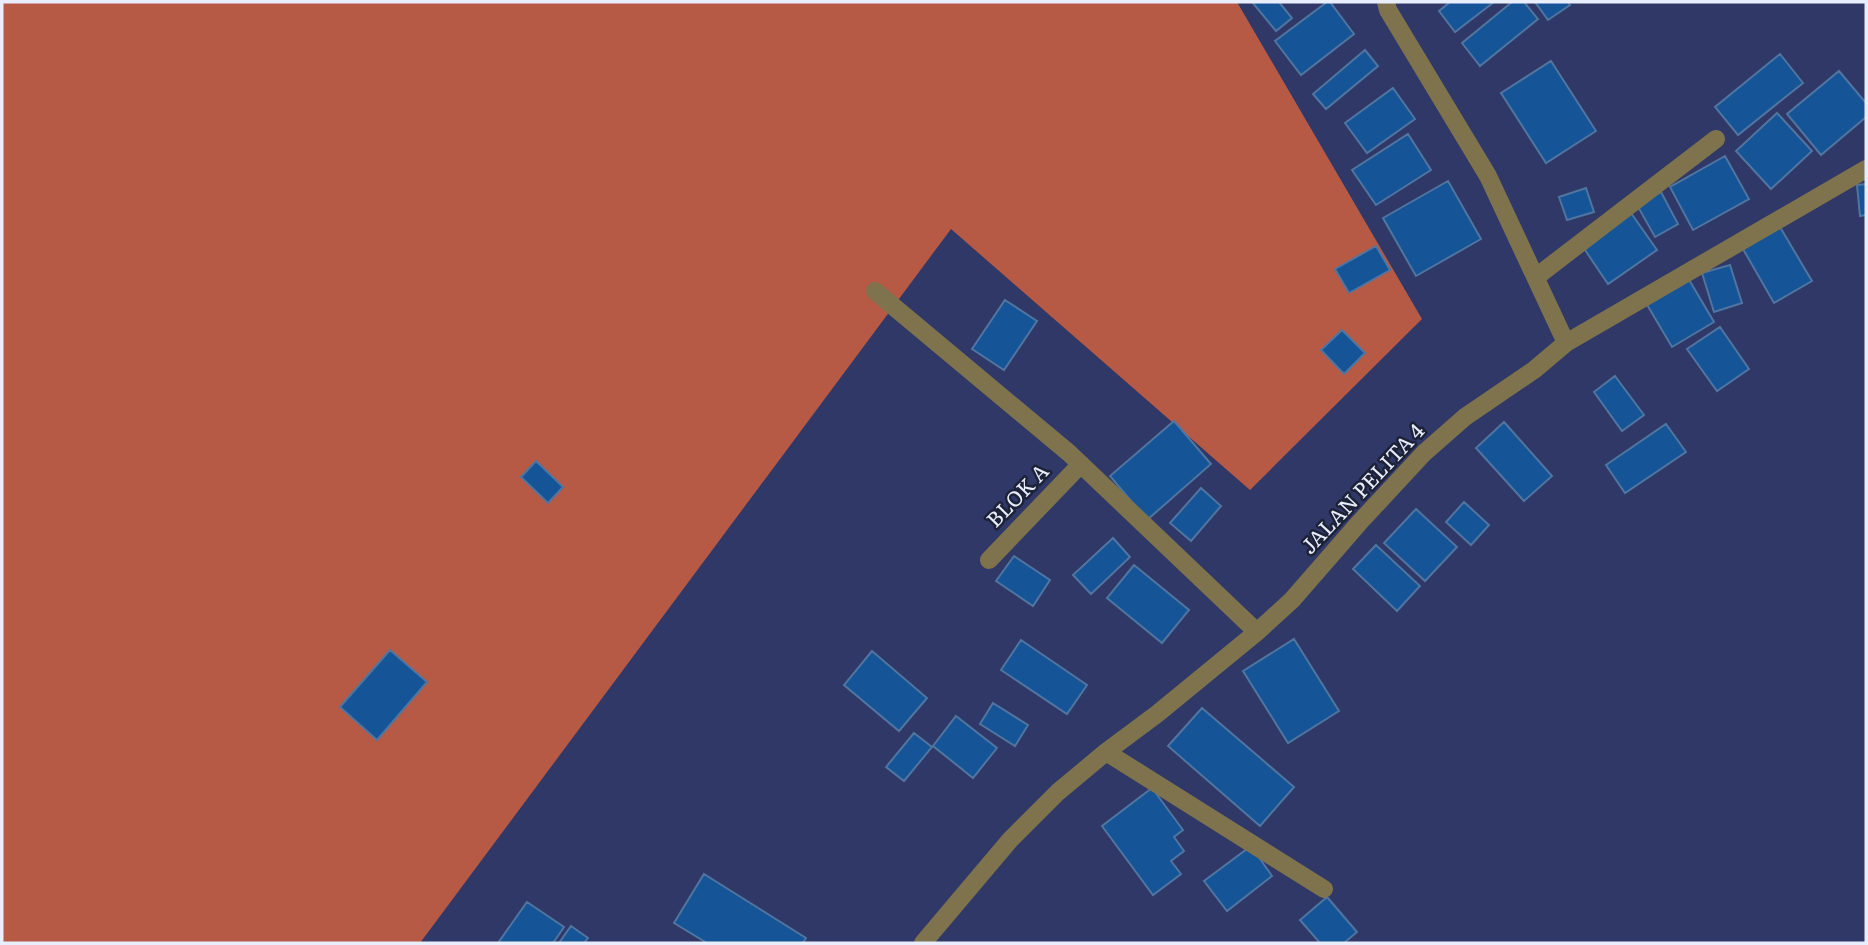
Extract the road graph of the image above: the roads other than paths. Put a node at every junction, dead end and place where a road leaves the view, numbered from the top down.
1 (1386, 2) edge
2 (1716, 139) dead end
3 (1866, 169) edge
4 (1536, 277) junction
5 (875, 291) dead end
6 (1566, 343) junction
7 (1081, 464) junction
8 (989, 560) dead end
9 (1257, 632) junction
10 (1106, 752) junction
11 (1324, 889) dead end
12 (923, 943) edge

1 - 4 street
2 - 4 street
3 - 6 street, JALAN PELITA 4
4 - 6 street
5 - 7 street
6 - 9 street, JALAN PELITA 4
7 - 8 street, BLOK A
7 - 9 street
9 - 10 street, JALAN PELITA 4
10 - 11 street
10 - 12 street, JALAN PELITA 4

